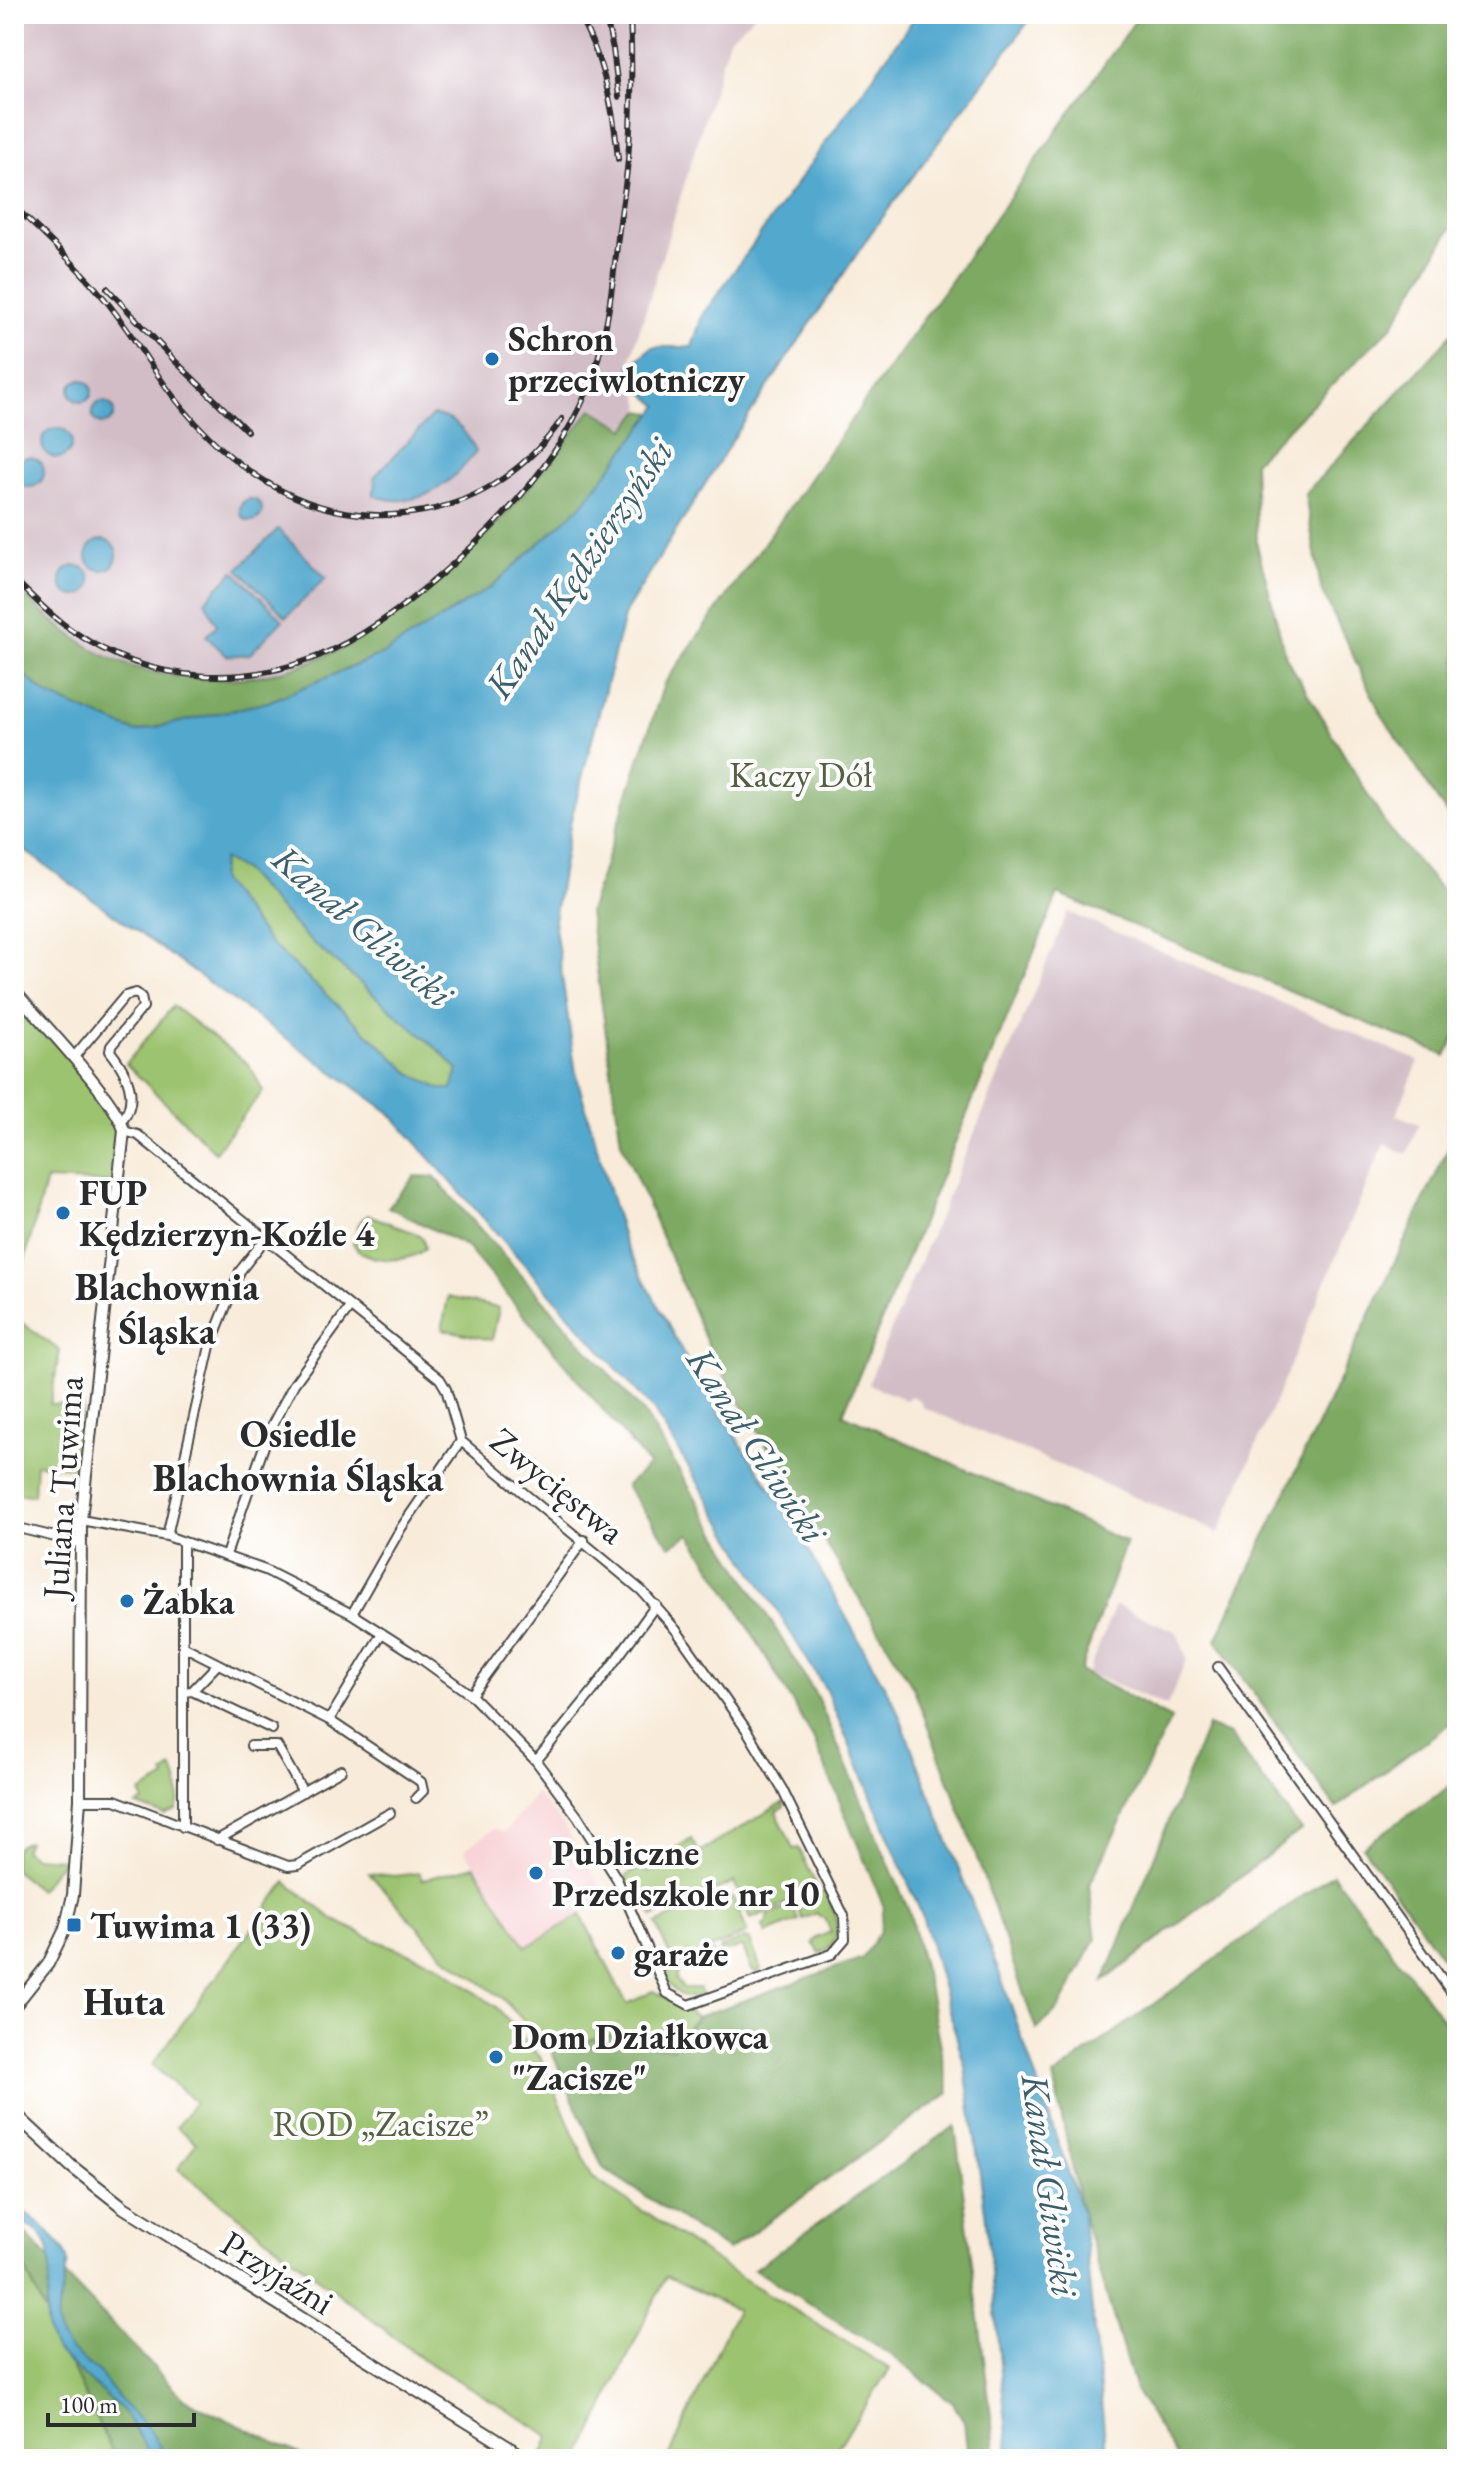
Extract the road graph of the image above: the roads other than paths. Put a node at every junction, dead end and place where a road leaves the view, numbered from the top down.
1 (14, 991) edge
2 (73, 1058) junction
3 (123, 1126) junction
4 (266, 1238) junction
5 (350, 1307) junction
6 (461, 1441) junction
7 (81, 1520) junction
8 (14, 1527) edge
9 (167, 1536) junction
10 (584, 1540) junction
11 (183, 1542) junction
12 (80, 1543) junction
13 (226, 1555) junction
14 (656, 1605) junction
15 (352, 1614) junction
16 (382, 1633) junction
17 (183, 1646) junction
18 (218, 1664) junction
19 (1218, 1667) dead end
20 (188, 1691) junction
21 (471, 1695) junction
22 (329, 1720) junction
23 (272, 1729) dead end
24 (251, 1746) dead end
25 (536, 1761) junction
26 (341, 1770) dead end
27 (303, 1792) junction
28 (416, 1798) dead end
29 (80, 1800) junction
30 (390, 1813) dead end
31 (183, 1827) junction
32 (217, 1840) junction
33 (1457, 2000) edge
34 (14, 2007) edge
35 (14, 2113) edge
36 (527, 2459) edge

1 - 2 street, Zwycięstwa
2 - 3 street, Zwycięstwa
2 - 3 street
3 - 4 street, Zwycięstwa
3 - 7 street, Juliana Tuwima
4 - 5 street, Zwycięstwa
4 - 9 street
5 - 6 street, Zwycięstwa
5 - 13 street
6 - 10 street, Zwycięstwa
6 - 15 street
7 - 9 street
7 - 12 street, Juliana Tuwima
8 - 12 street
9 - 11 street
10 - 14 street, Zwycięstwa
10 - 21 street
11 - 13 street
11 - 17 street
12 - 29 street, Juliana Tuwima
13 - 15 street
14 - 25 street
14 - 25 street, Zwycięstwa
15 - 16 street
16 - 21 street
16 - 22 street
17 - 18 street
17 - 20 street
18 - 20 street
18 - 22 street
19 - 33 street
20 - 23 street
20 - 31 street
21 - 25 street
22 - 28 street
24 - 27 street
26 - 27 street
27 - 32 street
29 - 31 street
29 - 34 street, Juliana Tuwima
30 - 32 street
31 - 32 street
35 - 36 main road, Przyjaźni

